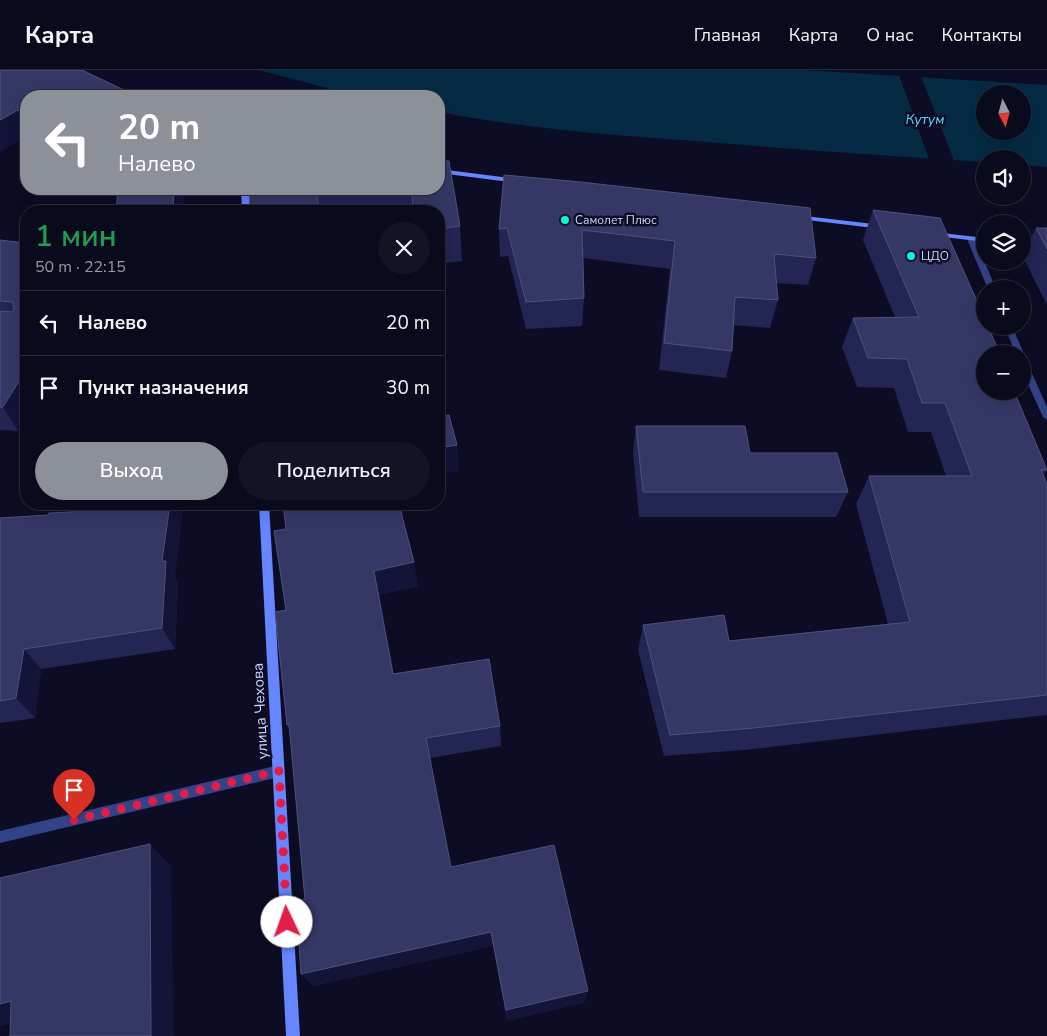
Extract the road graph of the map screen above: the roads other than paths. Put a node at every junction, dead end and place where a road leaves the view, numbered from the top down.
1 (107, 85) edge
2 (118, 90) edge
3 (445, 173) edge
4 (527, 183) edge
5 (793, 216) edge
6 (892, 229) edge
7 (931, 234) edge
8 (971, 238) junction
9 (976, 239) edge
10 (1031, 243) edge
11 (1047, 244) edge
12 (988, 280) edge
13 (1031, 381) edge
14 (1047, 417) edge
15 (264, 510) edge
16 (279, 771) junction
17 (0, 837) edge
18 (293, 1036) edge

1 - 2 street
3 - 4 street
5 - 6 street
7 - 8 street
8 - 9 street
8 - 12 street
10 - 11 street
13 - 14 street
15 - 16 street, улица Чехова
16 - 17 street
16 - 18 street, улица Чехова

